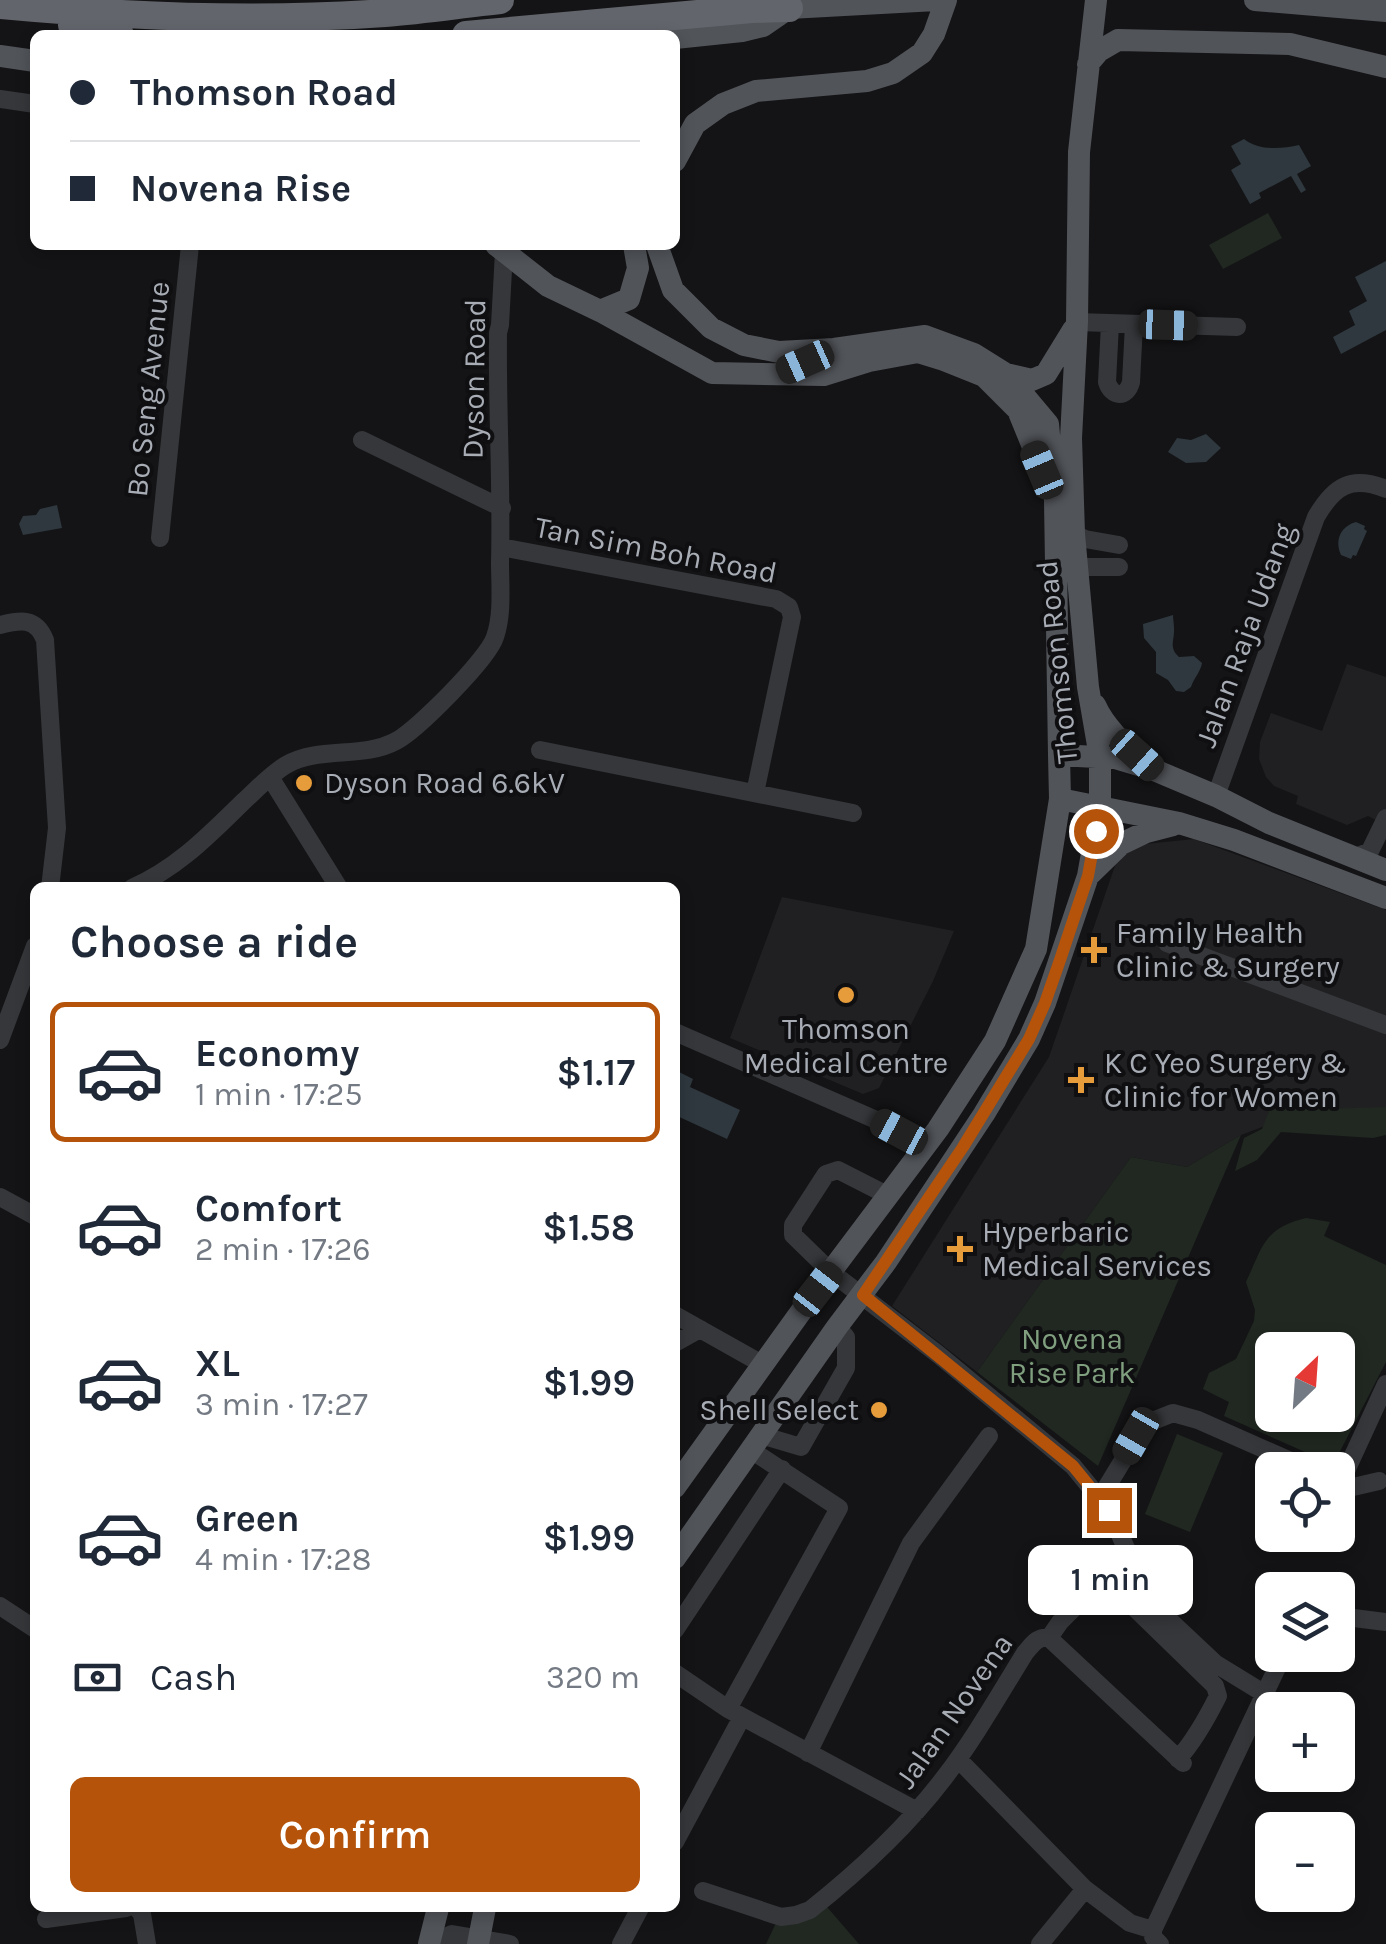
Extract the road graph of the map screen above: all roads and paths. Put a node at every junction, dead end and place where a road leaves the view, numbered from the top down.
1 (500, 0) edge
2 (936, 0) edge
3 (946, 0) edge
4 (1096, 0) edge
5 (1255, 0) edge
6 (0, 7) edge
7 (790, 8) junction
8 (1386, 11) edge
9 (99, 30) edge
10 (513, 30) edge
11 (680, 37) edge
12 (0, 56) edge
13 (30, 60) edge
14 (1088, 64) junction
15 (1386, 67) edge
16 (0, 99) edge
17 (30, 103) edge
18 (680, 151) edge
19 (189, 250) edge
20 (501, 250) edge
21 (505, 250) edge
22 (635, 250) edge
23 (659, 250) edge
24 (600, 311) junction
25 (1077, 322) junction
26 (1110, 324) junction
27 (1134, 324) junction
28 (1237, 328) dead end
29 (834, 349) junction
30 (1006, 374) junction
31 (776, 376) junction
32 (362, 440) dead end
33 (1386, 489) edge
34 (1055, 500) junction
35 (502, 508) junction
36 (1074, 534) junction
37 (160, 538) dead end
38 (1120, 545) dead end
39 (501, 546) junction
40 (1077, 567) junction
41 (1120, 567) dead end
42 (0, 625) edge
43 (1088, 688) junction
44 (540, 750) dead end
45 (1059, 755) junction
46 (1100, 757) junction
47 (1152, 769) junction
48 (270, 777) junction
49 (755, 794) junction
50 (1216, 796) junction
51 (1060, 799) junction
52 (1100, 809) junction
53 (853, 813) dead end
54 (1386, 818) edge
55 (1179, 823) junction
56 (1354, 858) junction
57 (1386, 870) edge
58 (1086, 880) junction
59 (51, 882) edge
60 (146, 882) edge
61 (334, 882) edge
62 (1386, 898) edge
63 (1041, 913) junction
64 (1167, 943) dead end
65 (30, 959) edge
66 (1386, 1026) edge
67 (680, 1034) edge
68 (0, 1040) edge
69 (924, 1146) junction
70 (887, 1196) junction
71 (0, 1197) edge
72 (30, 1213) edge
73 (832, 1272) junction
74 (863, 1295) junction
75 (805, 1306) junction
76 (680, 1318) edge
77 (837, 1327) junction
78 (700, 1328) junction
79 (680, 1340) edge
80 (762, 1364) junction
81 (1386, 1384) edge
82 (989, 1436) dead end
83 (756, 1442) junction
84 (1270, 1452) edge
85 (1353, 1452) edge
86 (782, 1469) junction
87 (680, 1480) edge
88 (1379, 1482) dead end
89 (1355, 1486) edge
90 (1104, 1504) junction
91 (680, 1551) edge
92 (0, 1606) edge
93 (1355, 1618) edge
94 (680, 1622) edge
95 (1386, 1622) edge
96 (30, 1626) edge
97 (1049, 1638) junction
98 (680, 1675) edge
99 (1261, 1692) edge
100 (735, 1713) junction
101 (1255, 1714) edge
102 (808, 1753) junction
103 (958, 1759) junction
104 (917, 1812) junction
105 (680, 1831) edge
106 (1086, 1888) junction
107 (703, 1891) dead end
108 (97, 1912) edge
109 (140, 1912) edge
110 (437, 1912) edge
111 (484, 1912) edge
112 (638, 1912) edge
113 (46, 1919) dead end
114 (1156, 1937) edge
115 (479, 1941) edge
116 (147, 1944) edge
117 (430, 1944) edge
118 (510, 1944) edge
119 (621, 1944) edge
120 (1040, 1944) edge

1 - 6 highway
2 - 7 main road
3 - 18 main road
4 - 14 main road, Thomson Road
5 - 8 main road
6 - 9 highway
7 - 10 highway
7 - 11 main road
12 - 13 main road
14 - 15 main road
14 - 25 main road, Thomson Road
16 - 17 street
19 - 37 street, Bo Seng Avenue
20 - 35 street, Dyson Road
21 - 24 main road
22 - 24 main road
23 - 29 main road, Thomson Road
24 - 31 main road
25 - 26 street
25 - 30 main road
25 - 36 main road, Thomson Road
26 - 27 street
26 - 27 street
27 - 28 street
29 - 30 main road, Thomson Road
29 - 31 main road
30 - 34 main road, Thomson Road
31 - 34 main road
32 - 35 street, Dyson Road
33 - 50 street, Jalan Raja Udang
34 - 45 main road, Thomson Road
35 - 39 street, Dyson Road
36 - 38 street
36 - 40 main road, Thomson Road
39 - 48 street, Dyson Road
39 - 49 street, Tan Sim Boh Road
40 - 41 street
40 - 43 main road, Thomson Road
42 - 59 street
43 - 46 main road, Thomson Road
43 - 47 main road
44 - 49 street
45 - 46 main road
45 - 51 main road, Thomson Road
46 - 47 main road
46 - 52 main road, Thomson Road
47 - 50 main road
48 - 60 street, Dyson Road
48 - 61 street
49 - 53 street
50 - 56 main road
51 - 52 main road
51 - 63 main road, Thomson Road
52 - 55 main road
52 - 58 main road, Thomson Road
54 - 56 street
55 - 58 main road
55 - 62 main road
56 - 57 main road
58 - 63 main road
58 - 74 main road, Thomson Road
63 - 69 main road, Thomson Road
64 - 66 street
65 - 68 street
67 - 69 street
69 - 70 main road, Thomson Road
70 - 73 main road, Thomson Road
70 - 73 street
71 - 72 street
73 - 74 street
73 - 75 main road, Thomson Road
74 - 77 main road, Thomson Road
74 - 90 street
75 - 77 main road
75 - 80 main road, Thomson Road
76 - 78 street
77 - 83 main road, Thomson Road
77 - 83 street
78 - 79 street
78 - 80 street
80 - 87 main road, Thomson Road
81 - 85 street
82 - 102 street
83 - 86 street
83 - 91 main road, Thomson Road
84 - 90 street
86 - 94 street
86 - 100 street
88 - 89 street
90 - 99 street
92 - 96 street
93 - 95 street
97 - 97 street, Jalan Novena
97 - 103 street, Jalan Novena
98 - 100 street
100 - 102 street
100 - 105 street
101 - 114 street
102 - 104 street
103 - 104 street, Jalan Novena
103 - 106 street
104 - 107 street, Jalan Novena
106 - 114 street
106 - 120 street
108 - 113 street
109 - 116 street
110 - 117 main road
111 - 115 main road
112 - 119 street
115 - 117 street
115 - 118 street

